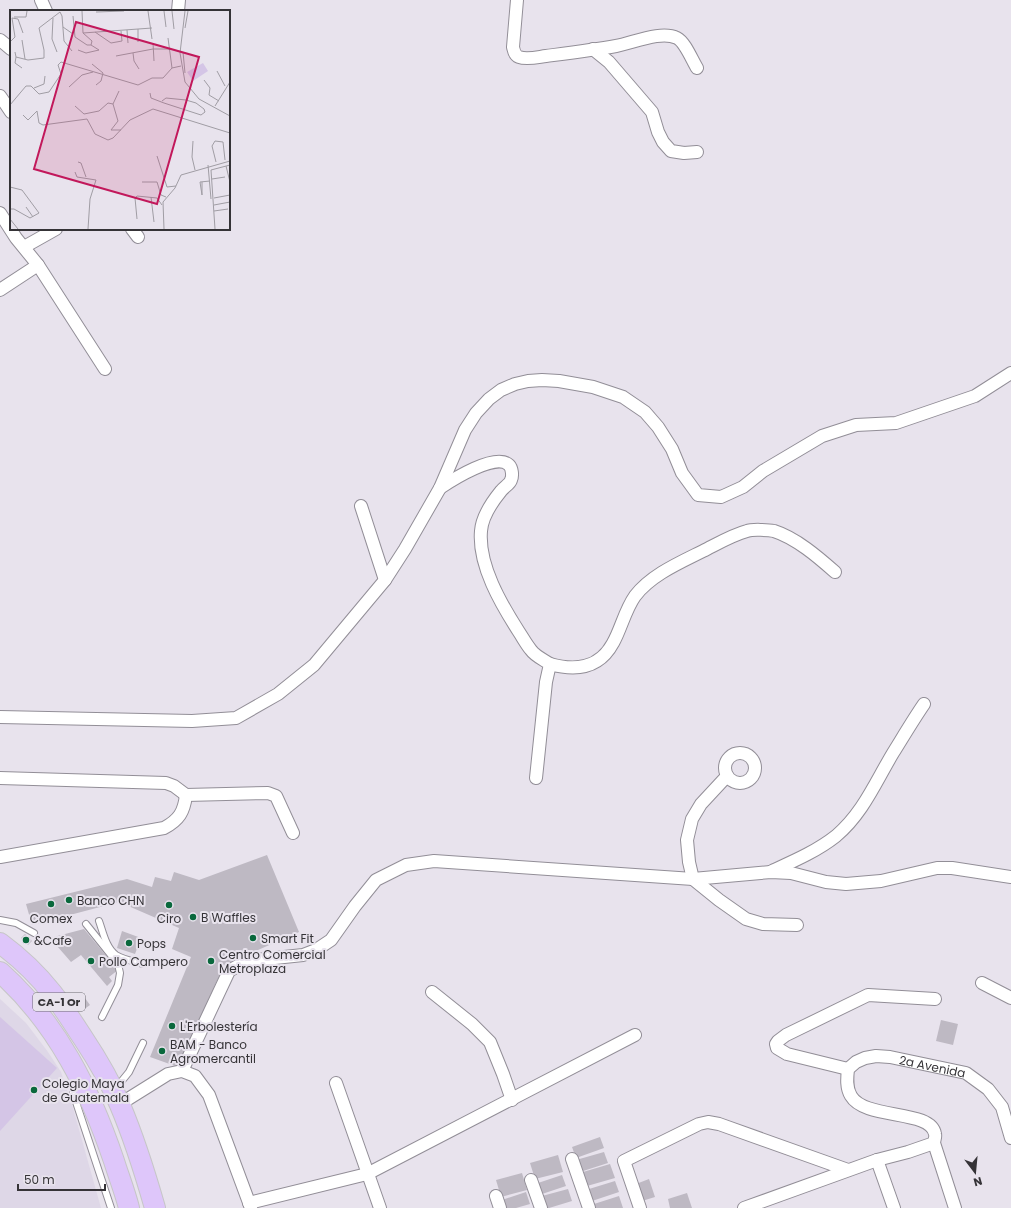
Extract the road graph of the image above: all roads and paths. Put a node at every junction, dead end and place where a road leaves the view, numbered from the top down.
1 (41, 0) edge
2 (179, 0) edge
3 (517, 0) edge
4 (46, 10) edge
5 (178, 10) edge
6 (0, 40) edge
7 (10, 49) edge
8 (593, 49) junction
9 (0, 50) edge
10 (10, 50) edge
11 (697, 68) dead end
12 (0, 96) edge
13 (10, 111) edge
14 (697, 152) dead end
15 (0, 213) edge
16 (10, 229) edge
17 (11, 230) edge
18 (54, 230) edge
19 (24, 247) junction
20 (38, 265) junction
21 (0, 290) edge
22 (105, 369) dead end
23 (1011, 373) edge
24 (440, 488) junction
25 (361, 506) dead end
26 (835, 572) dead end
27 (385, 580) junction
28 (550, 664) junction
29 (924, 704) dead end
30 (0, 717) edge
31 (727, 776) dead end
32 (0, 778) edge
33 (536, 778) dead end
34 (186, 795) junction
35 (293, 833) dead end
36 (0, 857) edge
37 (770, 872) junction
38 (1011, 877) edge
39 (693, 879) junction
40 (0, 920) edge
41 (99, 921) dead end
42 (86, 924) dead end
43 (797, 925) dead end
44 (34, 933) dead end
45 (0, 943) edge
46 (143, 964) dead end
47 (0, 972) edge
48 (982, 983) dead end
49 (432, 992) dead end
50 (1011, 998) edge
51 (934, 999) dead end
52 (102, 1016) dead end
53 (635, 1035) dead end
54 (143, 1043) dead end
55 (76, 1069) junction
56 (848, 1069) junction
57 (182, 1071) junction
58 (336, 1082) dead end
59 (117, 1098) junction
60 (512, 1100) junction
61 (1006, 1109) edge
62 (1011, 1138) edge
63 (934, 1143) junction
64 (122, 1144) junction
65 (572, 1159) dead end
66 (877, 1160) junction
67 (848, 1170) junction
68 (367, 1174) junction
69 (531, 1180) dead end
70 (496, 1196) dead end
71 (250, 1206) edge
72 (111, 1208) edge
73 (129, 1208) edge
74 (155, 1208) edge
75 (380, 1208) edge
76 (500, 1208) edge
77 (541, 1208) edge
78 (589, 1208) edge
79 (640, 1208) edge
80 (744, 1208) edge
81 (894, 1208) edge
82 (955, 1208) edge

1 - 4 street
2 - 5 street
3 - 8 street
6 - 7 street
8 - 11 street
8 - 14 street
9 - 10 street
12 - 13 street
15 - 16 street
17 - 19 street
18 - 19 street
19 - 20 street
20 - 21 street
20 - 22 street
23 - 24 street
24 - 27 street
24 - 28 street
25 - 27 street
26 - 28 street
27 - 30 street
28 - 33 street
29 - 37 street
31 - 39 street
32 - 34 street
34 - 35 street
34 - 36 street
37 - 38 street
37 - 39 street
39 - 43 street
39 - 57 street
40 - 44 lane
41 - 46 lane
42 - 52 lane
45 - 59 highway, CA-1 Or
47 - 55 highway, CA-1 Or
48 - 50 street
49 - 60 street
51 - 56 street
53 - 60 street
54 - 59 lane
55 - 64 highway, CA-1 Or
55 - 72 lane
56 - 61 street, 2a Avenida
56 - 63 street
57 - 59 street
57 - 71 street
58 - 68 street
59 - 64 highway, CA-1 Or
60 - 68 street
61 - 62 street, 2a Avenida
63 - 66 street
63 - 82 street
64 - 73 highway, CA-1 Or
64 - 74 highway, CA-1 Or
65 - 78 street
66 - 67 street
66 - 81 street
67 - 79 street
67 - 80 street
68 - 71 street
68 - 75 street
69 - 77 street
70 - 76 street

